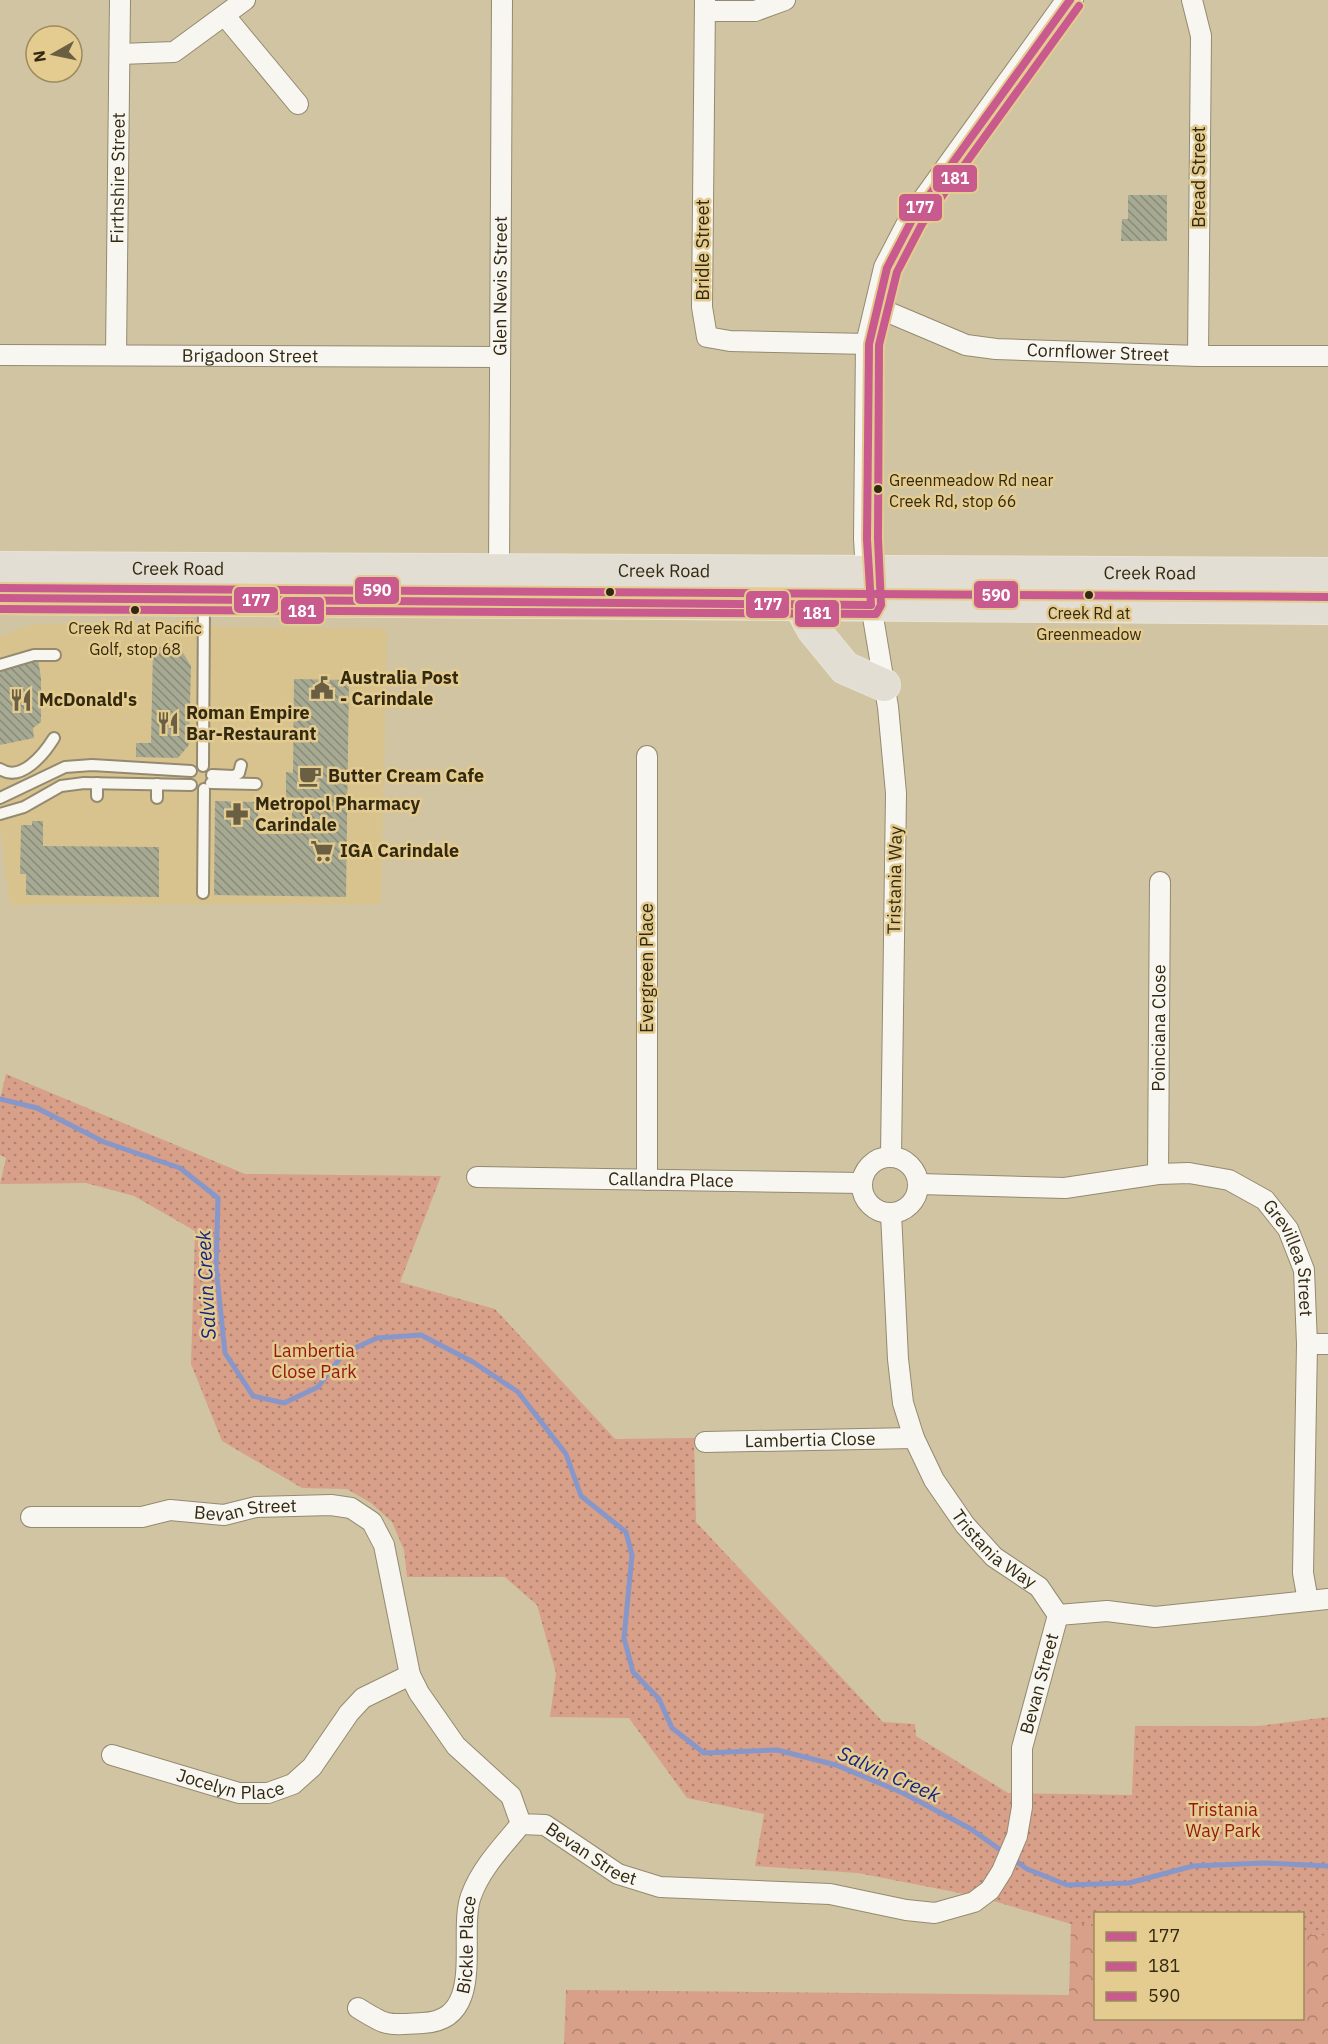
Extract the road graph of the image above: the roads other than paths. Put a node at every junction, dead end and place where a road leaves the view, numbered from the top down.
1 (120, 0) edge
2 (245, 0) edge
3 (502, 0) edge
4 (785, 0) edge
5 (1070, 0) edge
6 (1192, 0) edge
7 (705, 5) edge
8 (225, 16) junction
9 (120, 54) junction
10 (298, 104) dead end
11 (876, 307) junction
12 (869, 344) junction
13 (0, 355) edge
14 (116, 355) junction
15 (1198, 356) junction
16 (1328, 356) edge
17 (500, 357) junction
18 (0, 568) edge
19 (499, 571) junction
20 (868, 573) junction
21 (1328, 574) edge
22 (204, 599) junction
23 (5, 602) edge
24 (800, 605) junction
25 (871, 605) junction
26 (1328, 608) edge
27 (55, 655) dead end
28 (0, 665) edge
29 (884, 685) junction
30 (54, 738) dead end
31 (647, 756) dead end
32 (241, 765) dead end
33 (203, 766) dead end
34 (0, 769) edge
35 (191, 771) dead end
36 (97, 783) junction
37 (209, 783) junction
38 (157, 784) junction
39 (256, 784) dead end
40 (191, 785) dead end
41 (97, 796) dead end
42 (0, 798) edge
43 (157, 798) dead end
44 (0, 814) edge
45 (1160, 882) dead end
46 (203, 893) dead end
47 (891, 1156) junction
48 (1158, 1174) junction
49 (477, 1177) dead end
50 (647, 1180) junction
51 (862, 1184) junction
52 (919, 1184) junction
53 (891, 1213) junction
54 (1307, 1344) junction
55 (1328, 1344) edge
56 (914, 1438) junction
57 (705, 1442) dead end
58 (31, 1517) dead end
59 (1328, 1599) edge
60 (1308, 1601) junction
61 (1058, 1615) junction
62 (410, 1675) junction
63 (112, 1755) dead end
64 (521, 1824) junction
65 (358, 2008) dead end

1 - 9 street, Firthshire Street
2 - 8 street
3 - 17 street, Glen Nevis Street
4 - 7 street
5 - 11 street
6 - 15 street, Bread Street
7 - 12 street, Bridle Street
8 - 9 street
8 - 10 street
9 - 14 street, Firthshire Street
11 - 12 street
11 - 15 street, Cornflower Street
12 - 20 street
13 - 14 street, Brigadoon Street
14 - 17 street, Brigadoon Street
15 - 16 street, Cornflower Street
17 - 19 street, Glen Nevis Street
18 - 19 main road, Creek Road
19 - 20 main road, Creek Road
20 - 21 main road, Creek Road
20 - 25 street
22 - 23 main road, Creek Road
22 - 24 main road, Creek Road
22 - 33 lane
24 - 25 main road, Creek Road
24 - 29 main road
25 - 26 main road, Creek Road
25 - 29 street, Tristania Way
27 - 28 lane
29 - 47 street, Tristania Way
30 - 34 lane
31 - 50 street, Evergreen Place
32 - 37 lane
35 - 42 lane
36 - 38 lane
36 - 41 lane
36 - 44 lane
37 - 39 lane
37 - 46 lane
38 - 40 lane
38 - 43 lane
45 - 48 street, Poinciana Close
47 - 51 street
47 - 52 street
48 - 52 street, Grevillea Street
48 - 54 street, Grevillea Street
49 - 50 street, Callandra Place
50 - 51 street, Callandra Place
51 - 53 street
52 - 53 street
53 - 56 street, Tristania Way
54 - 55 street
54 - 60 street, Grevillea Street
56 - 57 street, Lambertia Close
56 - 61 street, Tristania Way
58 - 62 street, Bevan Street
59 - 60 street
60 - 61 street
61 - 64 street, Bevan Street
62 - 63 street, Jocelyn Place
62 - 64 street, Bevan Street
64 - 65 street, Bickle Place

